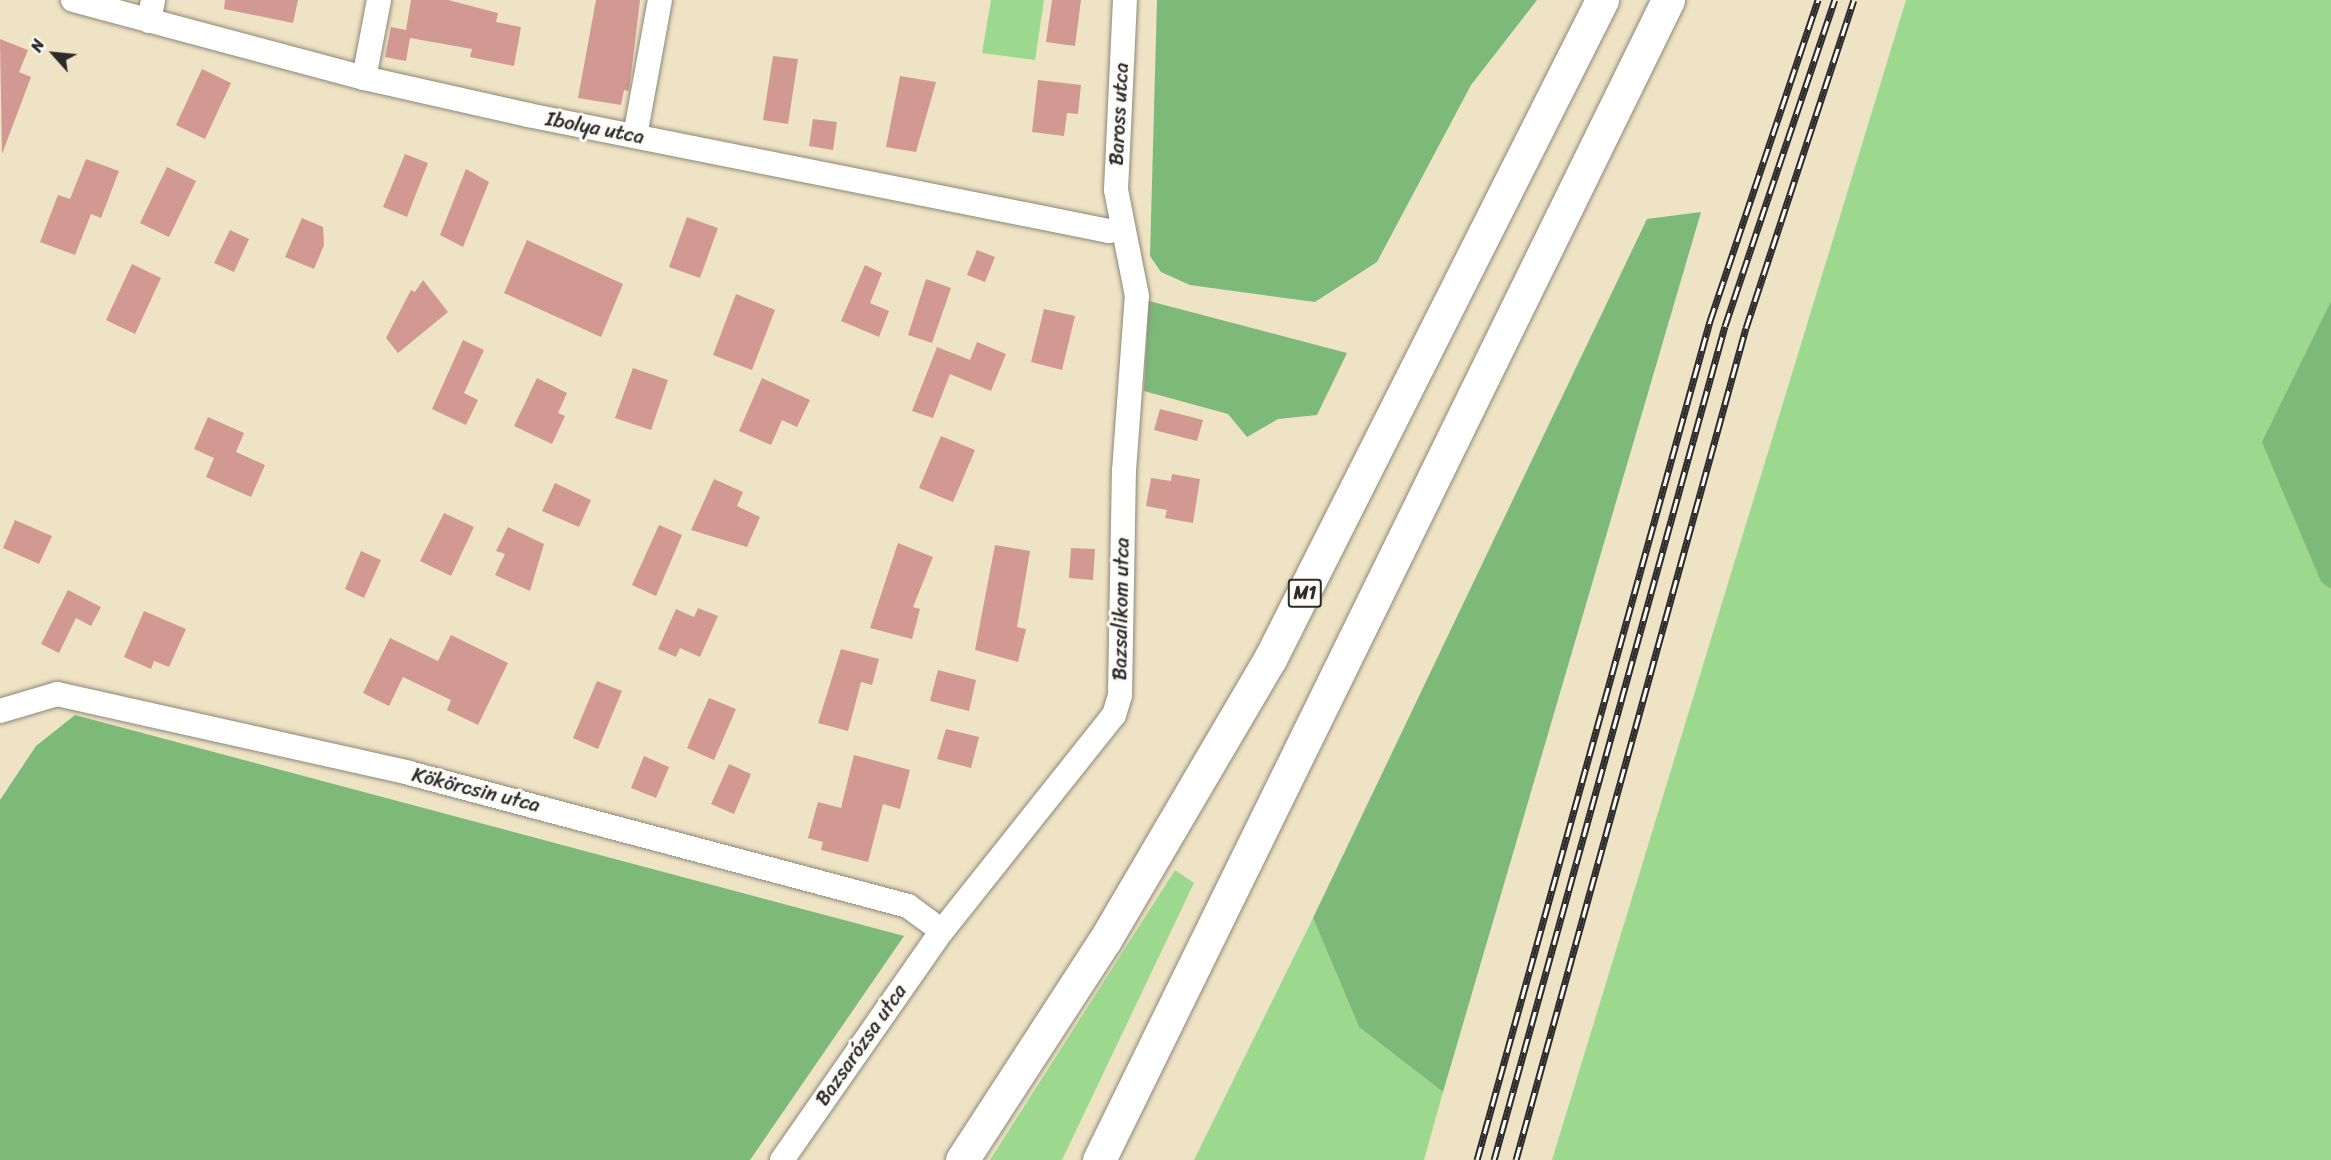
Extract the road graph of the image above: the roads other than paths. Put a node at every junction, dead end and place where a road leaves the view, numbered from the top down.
1 (73, 0) edge
2 (379, 0) edge
3 (660, 0) edge
4 (1125, 0) edge
5 (1602, 0) edge
6 (1668, 0) edge
7 (151, 11) edge
8 (364, 78) junction
9 (635, 136) junction
10 (1122, 228) junction
11 (0, 711) edge
12 (942, 931) junction
13 (782, 1160) edge
14 (962, 1160) edge
15 (1099, 1160) edge

1 - 7 street, Ibolya utca
2 - 8 street
3 - 9 street
4 - 10 street, Baross utca
5 - 14 highway, M1
6 - 15 highway
7 - 8 street, Ibolya utca
8 - 9 street, Ibolya utca
9 - 10 street, Ibolya utca
10 - 12 street, Bazsalikom utca
11 - 12 street, Kökörcsin utca
12 - 13 street, Bazsarózsa utca

